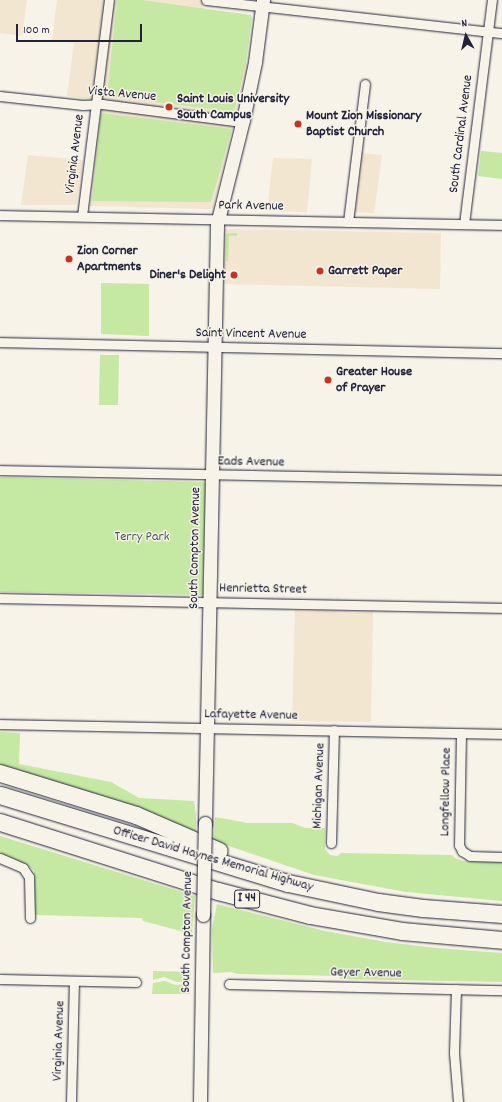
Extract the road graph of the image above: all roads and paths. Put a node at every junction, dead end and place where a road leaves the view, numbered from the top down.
1 (109, 0) edge
2 (206, 0) edge
3 (492, 0) edge
4 (263, 3) edge
5 (488, 32) junction
6 (502, 33) edge
7 (365, 84) dead end
8 (0, 96) edge
9 (96, 105) junction
10 (242, 122) junction
11 (0, 215) edge
12 (82, 216) junction
13 (218, 219) junction
14 (348, 222) junction
15 (464, 224) junction
16 (502, 225) edge
17 (0, 342) edge
18 (215, 347) junction
19 (502, 353) edge
20 (0, 470) edge
21 (212, 475) junction
22 (502, 480) edge
23 (0, 598) edge
24 (210, 602) junction
25 (502, 608) edge
26 (0, 724) edge
27 (207, 728) junction
28 (334, 730) junction
29 (461, 733) junction
30 (502, 734) edge
31 (0, 773) edge
32 (0, 795) edge
33 (0, 822) edge
34 (331, 843) dead end
35 (502, 857) edge
36 (0, 858) edge
37 (268, 878) junction
38 (502, 914) edge
39 (30, 918) dead end
40 (502, 940) edge
41 (0, 979) edge
42 (74, 981) junction
43 (136, 982) dead end
44 (229, 984) dead end
45 (456, 989) junction
46 (502, 990) edge
47 (71, 1102) edge
48 (200, 1102) edge
49 (458, 1102) edge

1 - 9 street, Virginia Avenue
2 - 4 street
3 - 5 street, South Cardinal Avenue
4 - 5 street
4 - 10 main road, South Compton Avenue
5 - 6 street
5 - 15 street, South Cardinal Avenue
7 - 14 street
8 - 9 street, Vista Avenue
9 - 10 street, Vista Avenue
9 - 12 street, Virginia Avenue
10 - 13 main road, South Compton Avenue
11 - 12 street, Park Avenue
12 - 13 street, Park Avenue
13 - 14 street, Park Avenue
13 - 18 main road, South Compton Avenue
14 - 15 street, Park Avenue
15 - 16 street, Park Avenue
17 - 18 street, Saint Vincent Avenue
18 - 19 street, Saint Vincent Avenue
18 - 21 main road, South Compton Avenue
20 - 21 street, Eads Avenue
21 - 22 street, Eads Avenue
21 - 24 main road, South Compton Avenue
23 - 24 street, Henrietta Street
24 - 25 street, Henrietta Street
24 - 27 main road, South Compton Avenue
26 - 27 street, Lafayette Avenue
27 - 28 street, Lafayette Avenue
27 - 48 main road, South Compton Avenue, bridge
28 - 29 street, Lafayette Avenue
28 - 34 street, Michigan Avenue
29 - 30 street, Lafayette Avenue
29 - 35 street, Longfellow Place
31 - 37 highway
32 - 37 highway, Officer David Haynes Memorial Highway / I 44
33 - 40 highway, Officer David Haynes Memorial Highway / I 44
36 - 39 street
37 - 38 highway, Officer David Haynes Memorial Highway / I 44
41 - 42 street
42 - 43 street
42 - 47 street, Virginia Avenue
44 - 45 street, Geyer Avenue
45 - 46 street, Geyer Avenue
45 - 49 street

